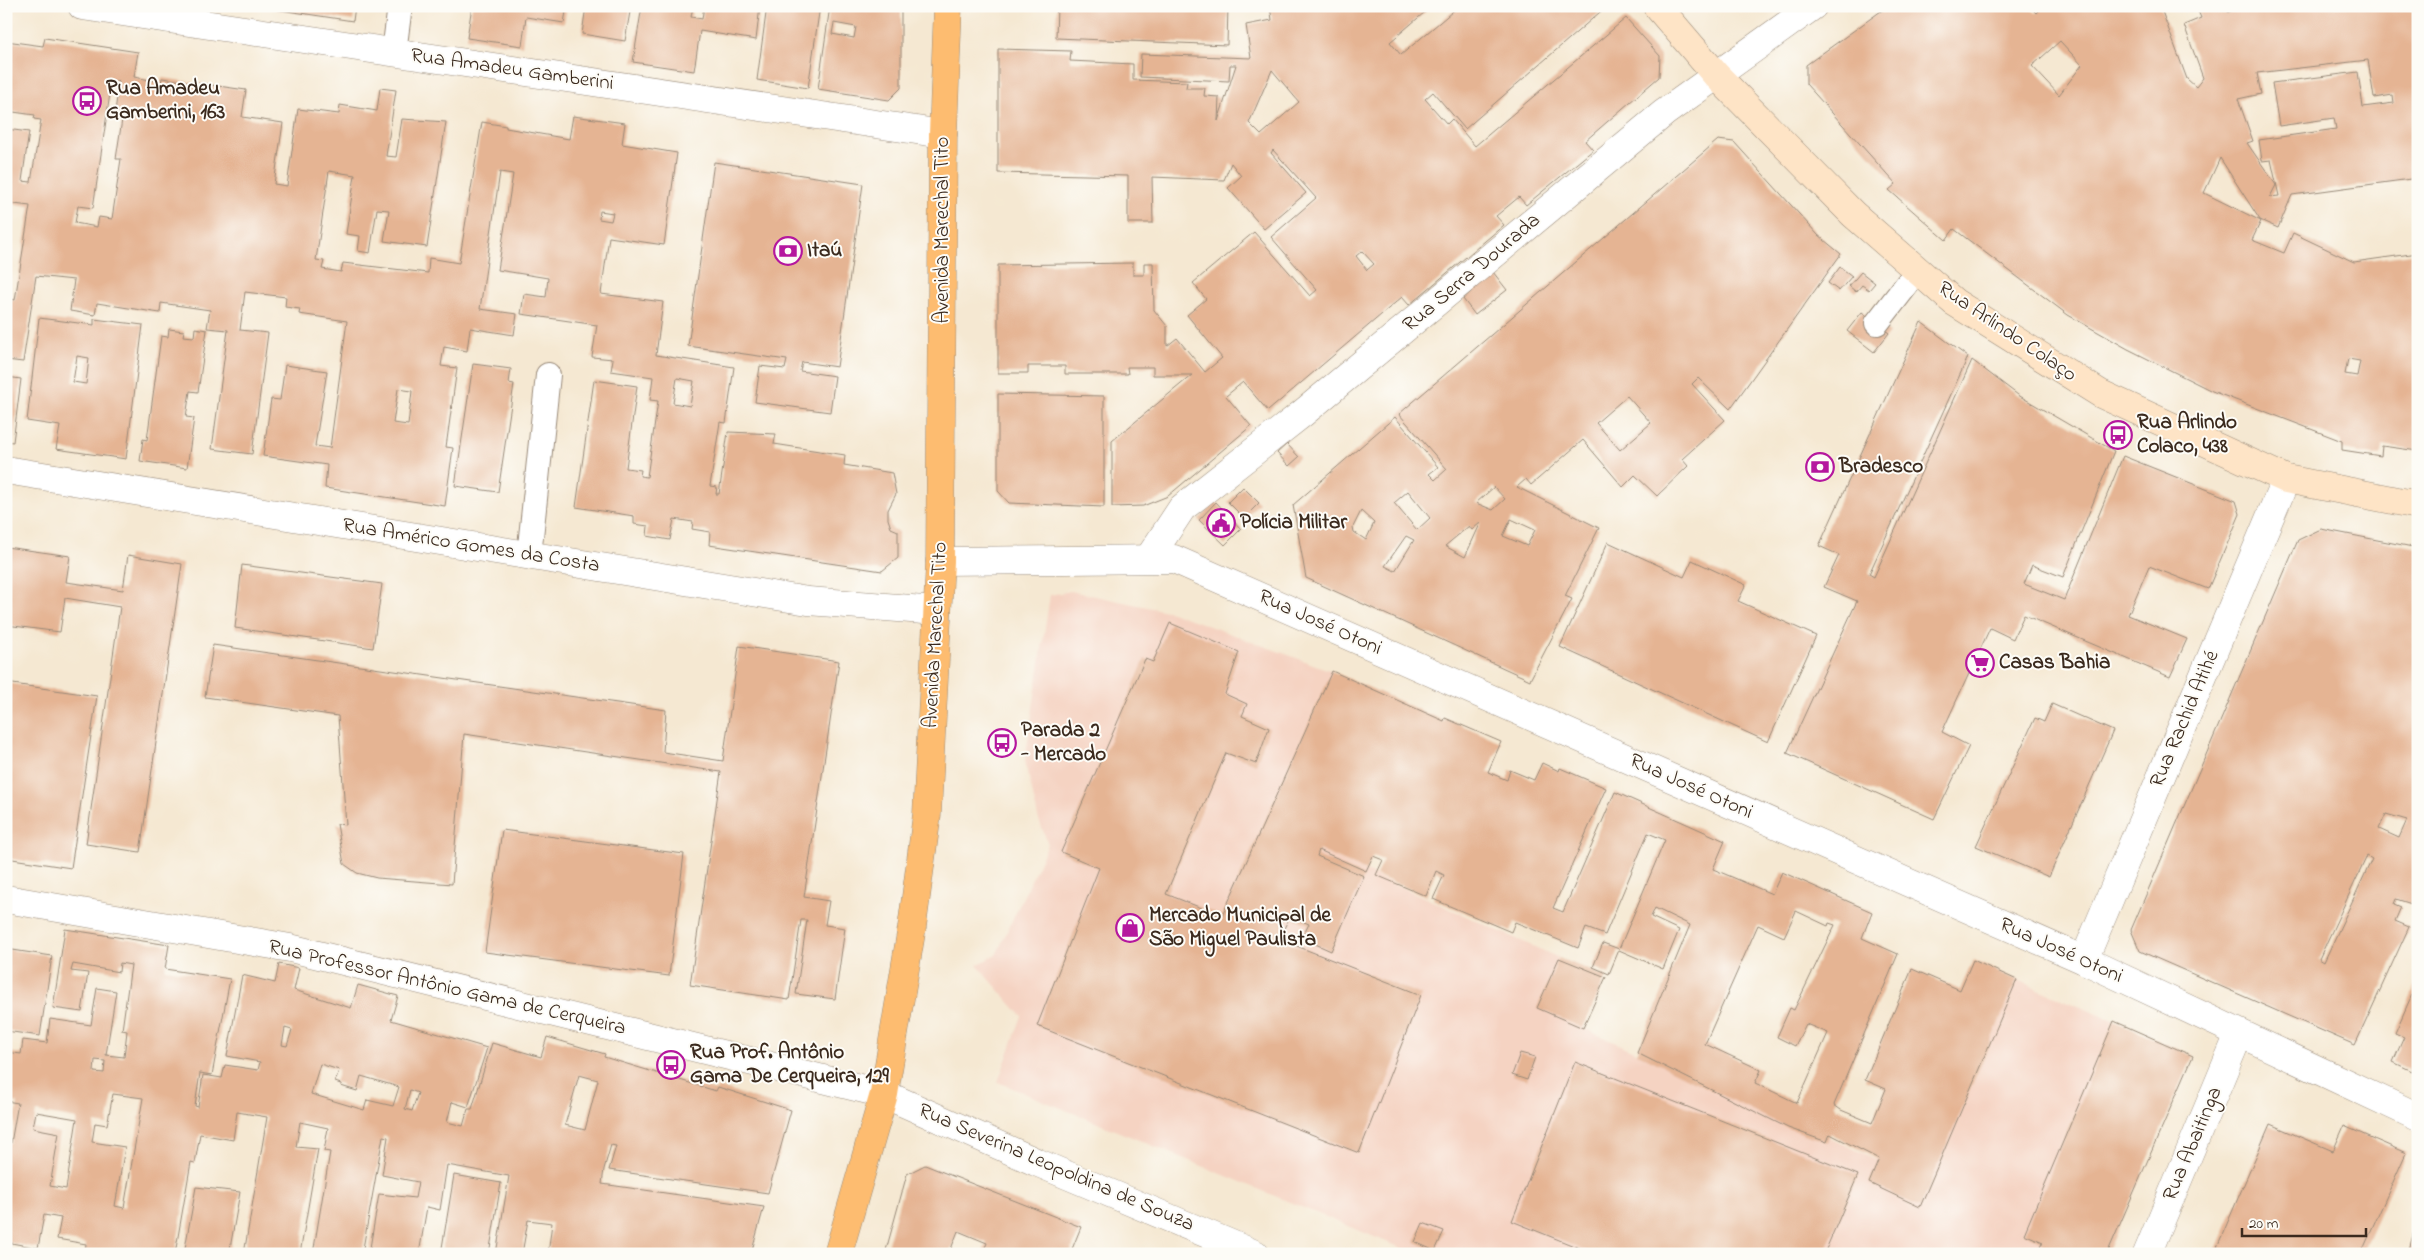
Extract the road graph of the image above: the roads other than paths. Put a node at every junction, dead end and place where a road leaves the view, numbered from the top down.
1 (82, 6) edge
2 (400, 6) edge
3 (948, 6) edge
4 (1657, 6) edge
5 (1813, 6) edge
6 (394, 52) junction
7 (1716, 75) junction
8 (943, 134) junction
9 (1918, 270) junction
10 (1877, 323) dead end
11 (548, 375) dead end
12 (6, 470) edge
13 (2286, 479) junction
14 (2418, 505) edge
15 (529, 556) junction
16 (1149, 558) junction
17 (940, 561) junction
18 (937, 611) junction
19 (6, 899) edge
20 (2084, 960) junction
21 (2240, 1034) junction
22 (884, 1094) junction
23 (2418, 1116) edge
24 (838, 1254) edge
25 (1255, 1254) edge
26 (2148, 1254) edge

1 - 6 street, Rua Amadeu Gamberini
2 - 6 lane
3 - 8 main road, Avenida Marechal Tito
4 - 7 main road, Rua Arlindo Colaço
5 - 7 street, Rua Serra Dourada
6 - 8 street, Rua Amadeu Gamberini
7 - 9 main road, Rua Arlindo Colaço
7 - 16 street, Rua Serra Dourada
8 - 17 main road, Avenida Marechal Tito
9 - 10 lane
9 - 13 main road, Rua Arlindo Colaço
11 - 15 lane
12 - 15 street, Rua Américo Gomes da Costa
13 - 14 main road, Rua Arlindo Colaço
13 - 20 street, Rua Rachid Atihé
15 - 18 street, Rua Américo Gomes da Costa
16 - 17 street, Rua José Otoni
16 - 20 street, Rua José Otoni
17 - 18 main road, Avenida Marechal Tito
18 - 22 main road, Avenida Marechal Tito
19 - 22 street, Rua Professor Antônio Gama de Cerqueira
20 - 21 street, Rua José Otoni
21 - 23 street, Rua José Otoni
21 - 26 street, Rua Abaitinga
22 - 24 main road, Avenida Marechal Tito
22 - 25 street, Rua Severina Leopoldina de Souza

